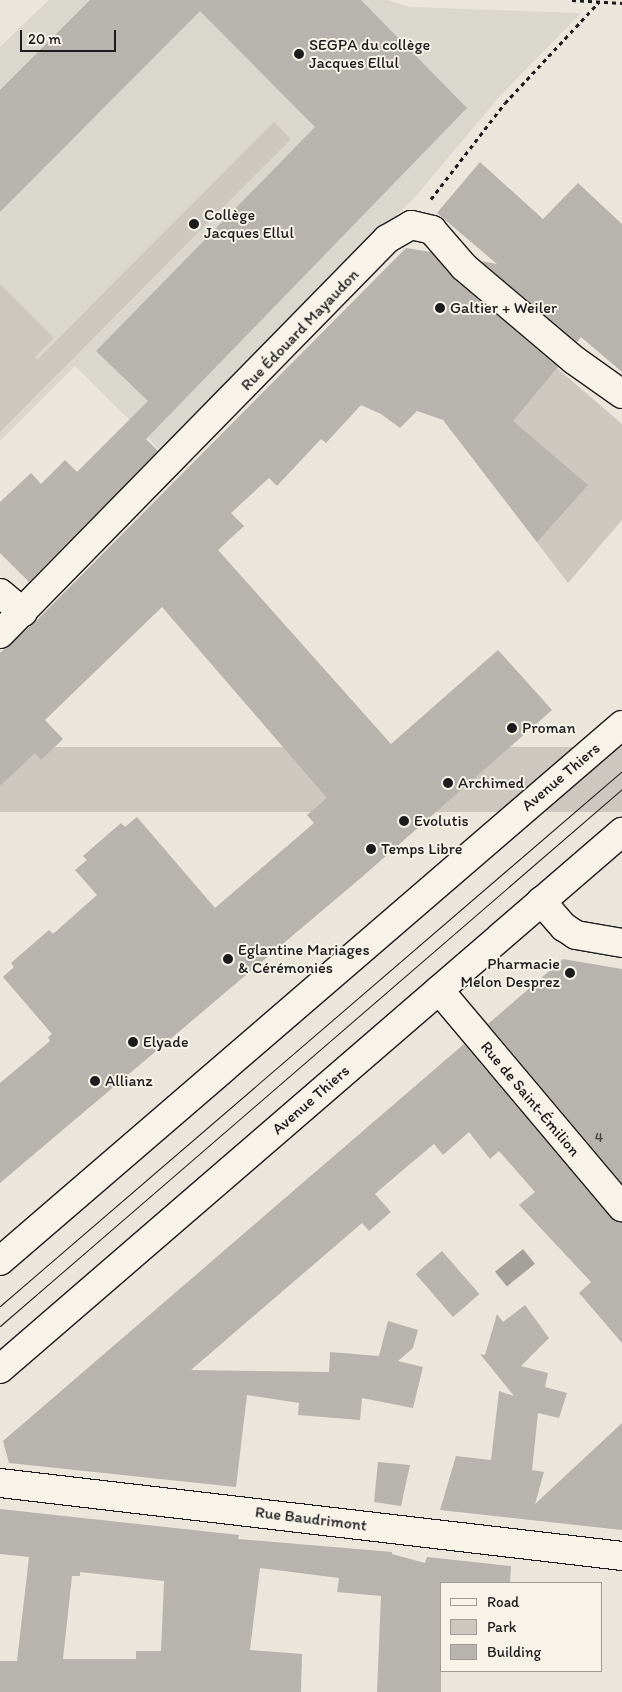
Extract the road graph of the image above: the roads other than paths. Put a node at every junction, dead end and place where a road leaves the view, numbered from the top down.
1 (622, 394) edge
2 (0, 592) edge
3 (23, 612) junction
4 (0, 634) edge
5 (622, 725) edge
6 (622, 832) edge
7 (541, 901) junction
8 (622, 943) edge
9 (439, 990) junction
10 (622, 1208) edge
11 (0, 1261) edge
12 (0, 1369) edge
13 (0, 1483) edge
14 (622, 1556) edge

1 - 3 street, Rue Édouard Mayaudon
2 - 3 street
3 - 4 street, Rue Édouard Mayaudon
5 - 11 street, Avenue Thiers
6 - 7 street, Avenue Thiers
7 - 8 street
7 - 9 street, Avenue Thiers
9 - 10 street, Rue de Saint-Émilion
9 - 12 street, Avenue Thiers
13 - 14 street, Rue Baudrimont

